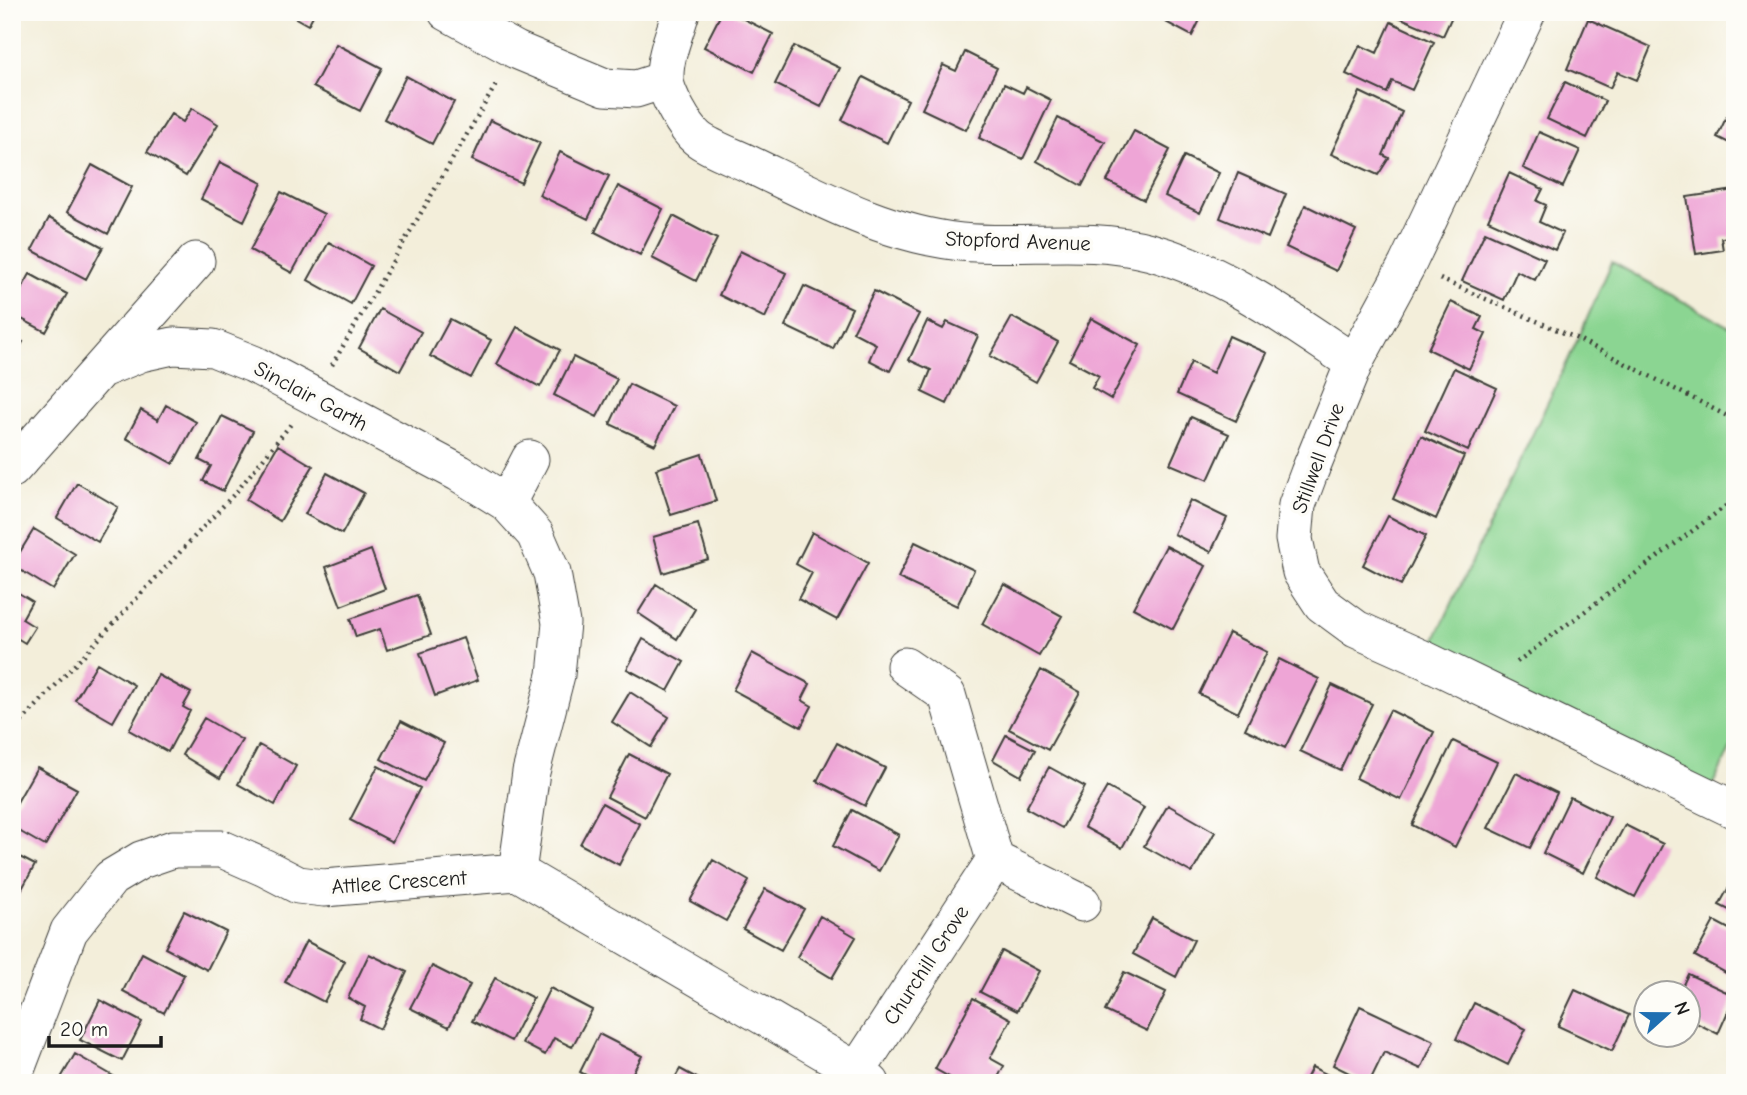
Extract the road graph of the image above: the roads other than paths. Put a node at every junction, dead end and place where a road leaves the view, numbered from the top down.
1 (447, 12) edge
2 (681, 12) edge
3 (1527, 12) edge
4 (664, 80) junction
5 (196, 261) dead end
6 (1354, 363) junction
7 (104, 368) junction
8 (530, 458) dead end
9 (12, 469) edge
10 (506, 503) junction
11 (905, 666) dead end
12 (1735, 810) edge
13 (995, 860) junction
14 (517, 872) junction
15 (1082, 903) dead end
16 (864, 1077) edge
17 (12, 1080) edge

1 - 4 street
2 - 4 street
3 - 6 street, Stillwell Drive
4 - 6 street, Stopford Avenue
5 - 7 street, Sinclair Garth
6 - 12 street, Stillwell Drive
7 - 9 street, Sinclair Garth
7 - 10 street, Sinclair Garth
8 - 10 street
10 - 14 street, Sinclair Garth
11 - 13 street
13 - 15 street
13 - 16 street, Churchill Grove
14 - 16 street
14 - 17 street, Attlee Crescent

